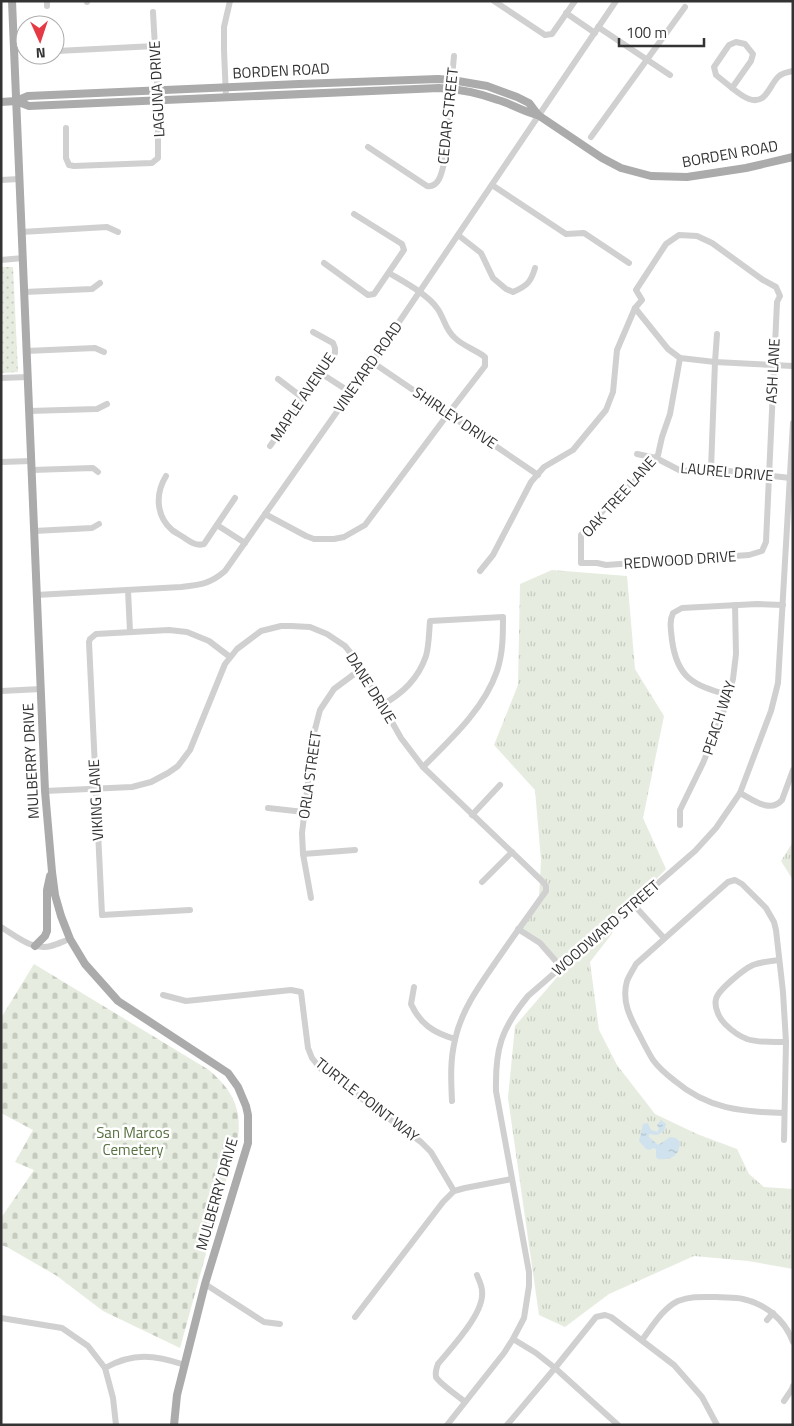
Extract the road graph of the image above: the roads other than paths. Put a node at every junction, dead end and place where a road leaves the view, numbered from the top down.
1 (12, 1) edge
2 (230, 1) edge
3 (494, 1) edge
4 (575, 1) edge
5 (616, 1) edge
6 (685, 7) dead end
7 (153, 12) dead end
8 (566, 13) junction
9 (596, 30) junction
10 (155, 46) junction
11 (65, 51) edge
12 (454, 56) dead end
13 (648, 60) junction
14 (793, 71) edge
15 (670, 75) dead end
16 (452, 80) junction
17 (225, 87) junction
18 (732, 88) junction
19 (452, 89) junction
20 (158, 90) junction
21 (226, 97) junction
22 (158, 100) junction
23 (1, 102) edge
24 (16, 102) junction
25 (538, 116) junction
26 (66, 128) dead end
27 (591, 137) dead end
28 (368, 147) dead end
29 (793, 157) edge
30 (19, 179) junction
31 (1, 180) edge
32 (492, 185) junction
33 (354, 214) dead end
34 (21, 232) junction
35 (118, 232) dead end
36 (458, 235) junction
37 (22, 258) junction
38 (1, 260) edge
39 (629, 263) dead end
40 (324, 264) dead end
41 (535, 268) dead end
42 (389, 273) junction
43 (100, 283) dead end
44 (24, 292) junction
45 (419, 293) junction
46 (635, 308) junction
47 (313, 332) dead end
48 (717, 334) dead end
49 (26, 351) junction
50 (104, 352) dead end
51 (680, 358) junction
52 (372, 362) junction
53 (715, 362) junction
54 (773, 364) junction
55 (793, 366) edge
56 (322, 374) junction
57 (28, 377) junction
58 (1, 378) edge
59 (278, 378) dead end
60 (350, 392) junction
61 (304, 398) junction
62 (107, 404) dead end
63 (29, 411) junction
64 (448, 414) junction
65 (793, 423) edge
66 (792, 430) edge
67 (270, 446) dead end
68 (636, 454) dead end
69 (656, 458) junction
70 (31, 461) junction
71 (1, 462) edge
72 (711, 469) junction
73 (32, 470) junction
74 (98, 472) dead end
75 (538, 475) junction
76 (769, 475) junction
77 (166, 476) dead end
78 (790, 478) junction
79 (235, 498) dead end
80 (265, 514) junction
81 (99, 524) dead end
82 (218, 525) junction
83 (34, 531) junction
84 (246, 543) junction
85 (762, 551) joint
86 (597, 563) joint
87 (480, 571) dead end
88 (128, 590) junction
89 (36, 595) junction
90 (735, 605) junction
91 (783, 605) junction
92 (130, 632) junction
93 (230, 657) junction
94 (362, 669) junction
95 (41, 690) junction
96 (1, 691) edge
97 (728, 695) junction
98 (382, 705) junction
99 (423, 767) junction
100 (793, 770) edge
101 (500, 786) dead end
102 (96, 788) junction
103 (45, 791) junction
104 (740, 793) junction
105 (268, 808) dead end
106 (304, 812) junction
107 (472, 815) junction
108 (680, 826) dead end
109 (355, 850) dead end
110 (512, 852) junction
111 (303, 854) junction
112 (52, 872) junction
113 (482, 882) dead end
114 (311, 898) dead end
115 (633, 904) junction
116 (190, 910) dead end
117 (1, 927) edge
118 (518, 930) junction
119 (664, 938) junction
120 (70, 939) junction
121 (35, 946) junction
122 (779, 960) junction
123 (561, 967) junction
124 (414, 987) dead end
125 (162, 995) dead end
126 (455, 1039) junction
127 (786, 1042) junction
128 (452, 1101) dead end
129 (784, 1112) junction
130 (784, 1140) dead end
131 (512, 1179) junction
132 (454, 1191) junction
133 (477, 1276) dead end
134 (205, 1284) junction
135 (773, 1313) junction
136 (355, 1317) dead end
137 (1, 1318) edge
138 (767, 1320) dead end
139 (280, 1324) dead end
140 (513, 1339) junction
141 (642, 1340) junction
142 (793, 1342) edge
143 (185, 1365) junction
144 (105, 1368) junction
145 (555, 1368) junction
146 (793, 1386) edge
147 (784, 1401) dead end
148 (465, 1402) junction
149 (614, 1424) edge
150 (116, 1425) edge
151 (174, 1425) edge
152 (446, 1425) edge
153 (507, 1425) edge
154 (717, 1425) edge

1 - 24 main road, MULBERRY DRIVE
2 - 17 street
3 - 8 street
4 - 8 street
5 - 9 street, VINEYARD ROAD
6 - 13 street
7 - 10 street, LAGUNA DRIVE
8 - 9 street
9 - 13 street
9 - 25 street, VINEYARD ROAD
10 - 11 street
10 - 20 street, LAGUNA DRIVE
12 - 16 street, CEDAR STREET
13 - 15 street
13 - 27 street
14 - 18 street
16 - 17 main road, BORDEN ROAD
16 - 19 street, CEDAR STREET
16 - 25 main road, BORDEN ROAD
17 - 20 main road, BORDEN ROAD
17 - 21 street
18 - 18 street
19 - 21 main road, BORDEN ROAD
19 - 25 main road, BORDEN ROAD
19 - 28 street, CEDAR STREET
20 - 22 street, LAGUNA DRIVE
20 - 24 main road, BORDEN ROAD
21 - 22 main road, BORDEN ROAD
22 - 24 main road, BORDEN ROAD
22 - 26 street, LAGUNA DRIVE
23 - 24 main road, BORDEN ROAD
24 - 30 main road, MULBERRY DRIVE
25 - 29 main road, BORDEN ROAD
25 - 32 street, VINEYARD ROAD
30 - 31 street
30 - 34 main road, MULBERRY DRIVE
32 - 36 street, VINEYARD ROAD
32 - 39 street
33 - 42 street
34 - 35 street
34 - 37 main road, MULBERRY DRIVE
36 - 41 street
36 - 45 street, VINEYARD ROAD
37 - 38 street
37 - 44 main road, MULBERRY DRIVE
40 - 42 street
42 - 45 street
43 - 44 street
44 - 49 main road, MULBERRY DRIVE
45 - 52 street, VINEYARD ROAD
45 - 64 street
46 - 51 street
46 - 54 street, ASH LANE
46 - 75 street
47 - 56 street, MAPLE AVENUE
48 - 53 street
49 - 50 street
49 - 57 main road, MULBERRY DRIVE
51 - 53 street
51 - 69 street, OAK TREE LANE
52 - 60 street, VINEYARD ROAD
52 - 64 street, SHIRLEY DRIVE
53 - 54 street
53 - 72 street
54 - 55 street
54 - 76 street, ASH LANE
56 - 60 street
56 - 61 street, MAPLE AVENUE
57 - 58 street
57 - 63 main road, MULBERRY DRIVE
59 - 61 street
60 - 80 street, VINEYARD ROAD
61 - 67 street, MAPLE AVENUE
62 - 63 street
63 - 70 main road, MULBERRY DRIVE
64 - 75 street, SHIRLEY DRIVE
64 - 80 street
65 - 66 street, WOODWARD STREET
66 - 78 street, WOODWARD STREET
68 - 69 street, LAUREL DRIVE
69 - 72 street, LAUREL DRIVE
69 - 86 street, OAK TREE LANE
70 - 71 street
70 - 73 main road, MULBERRY DRIVE
72 - 76 street, LAUREL DRIVE
73 - 74 street
73 - 83 main road, MULBERRY DRIVE
75 - 87 street
76 - 78 street, LAUREL DRIVE
76 - 85 street, ASH LANE
77 - 82 street
78 - 91 street, WOODWARD STREET
79 - 82 street
80 - 84 street, VINEYARD ROAD
81 - 83 street
82 - 84 street
83 - 89 main road, MULBERRY DRIVE
84 - 88 street, VINEYARD ROAD
85 - 86 street, REDWOOD DRIVE
88 - 89 street, VINEYARD ROAD
88 - 92 street
89 - 95 main road, MULBERRY DRIVE
90 - 91 street
90 - 97 street, PEACH WAY
90 - 97 street
91 - 104 street, WOODWARD STREET
92 - 93 street, VIKING LANE
92 - 102 street, VIKING LANE
93 - 94 street, DANE DRIVE
93 - 102 street, DANE DRIVE
94 - 98 street, DANE DRIVE
94 - 106 street, ORLA STREET
95 - 96 street
95 - 103 main road, MULBERRY DRIVE
97 - 108 street, PEACH WAY
98 - 99 street, DANE DRIVE
98 - 99 street
99 - 107 street, DANE DRIVE
100 - 104 street
101 - 107 street
102 - 103 street, DANE DRIVE
102 - 116 street, VIKING LANE
103 - 112 main road, MULBERRY DRIVE
104 - 115 street, WOODWARD STREET
105 - 106 street
106 - 111 street, ORLA STREET
107 - 110 street, DANE DRIVE
109 - 111 street
110 - 113 street
110 - 118 street, DANE DRIVE
111 - 114 street, ORLA STREET
112 - 120 main road, MULBERRY DRIVE
112 - 121 main road
115 - 119 street
115 - 123 street, WOODWARD STREET
117 - 121 street
118 - 123 street
118 - 126 street
119 - 122 street
119 - 129 street
120 - 121 street
120 - 134 main road, MULBERRY DRIVE
122 - 127 street
122 - 127 street
123 - 131 street, WOODWARD STREET
124 - 126 street
125 - 132 street, TURTLE POINT WAY
126 - 128 street
127 - 129 street
129 - 130 street
131 - 132 street
131 - 140 street, WOODWARD STREET
132 - 136 street
133 - 148 street
134 - 139 street
134 - 143 main road, MULBERRY DRIVE
135 - 138 street
135 - 141 street
135 - 142 street
137 - 144 street
140 - 145 street
140 - 148 street, WOODWARD STREET
141 - 145 street
141 - 154 street
143 - 144 street
143 - 151 main road, MULBERRY DRIVE
144 - 150 street
145 - 149 street
145 - 153 street
146 - 147 street
148 - 152 street, WOODWARD STREET

